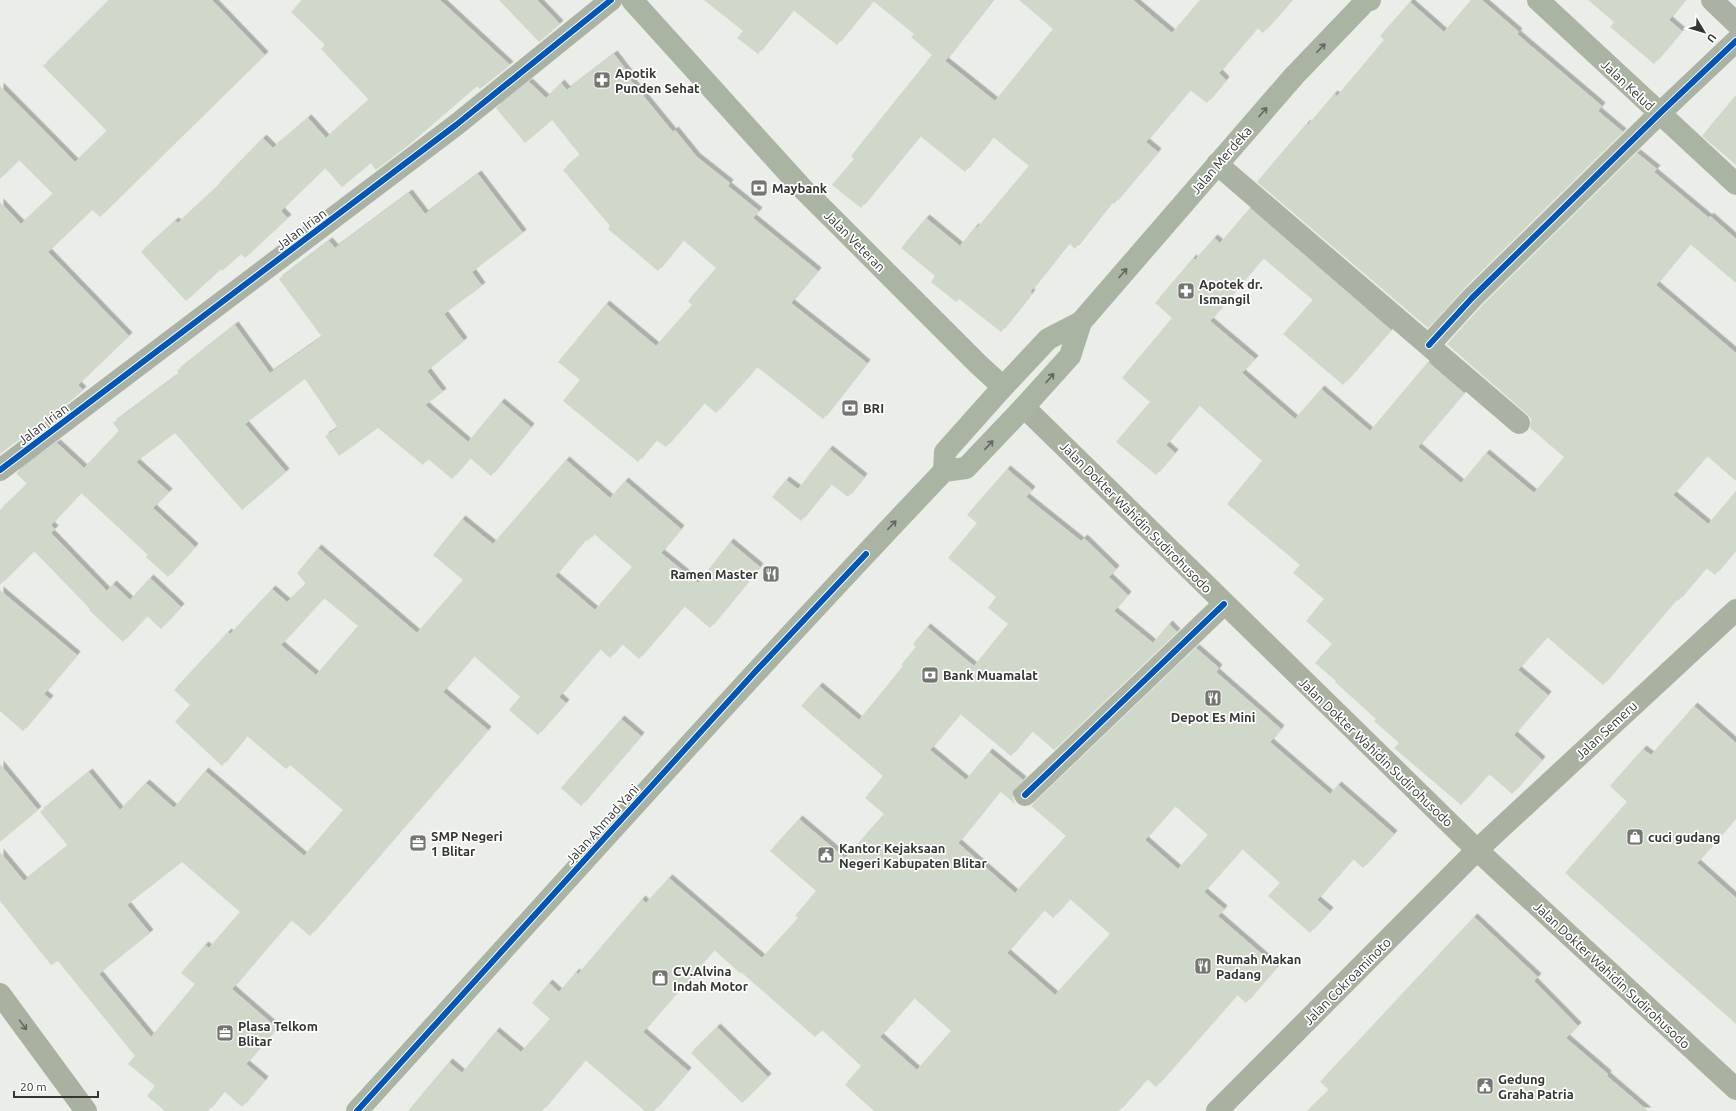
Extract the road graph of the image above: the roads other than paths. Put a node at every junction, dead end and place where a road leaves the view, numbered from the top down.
1 (611, 0) edge
2 (632, 0) edge
3 (1367, 0) edge
4 (1538, 0) edge
5 (1712, 0) edge
6 (1736, 23) edge
7 (1736, 41) edge
8 (1659, 114) junction
9 (1217, 164) junction
10 (1736, 184) edge
11 (1080, 322) junction
12 (1429, 346) junction
13 (1003, 387) junction
14 (1024, 407) junction
15 (1519, 424) dead end
16 (0, 470) edge
17 (944, 471) junction
18 (1224, 604) junction
19 (1736, 610) edge
20 (1025, 795) dead end
21 (1477, 850) junction
22 (0, 994) edge
23 (1736, 1089) edge
24 (1221, 1110) edge
25 (86, 1111) edge
26 (357, 1111) edge

1 - 16 street, Jalan Irian
2 - 13 main road, Jalan Veteran
9 -> 3 main road, Jalan Merdeka
4 - 8 main road, Jalan Kelud
5 - 6 street
7 - 8 street
8 - 10 main road, Jalan Kelud
8 - 12 street
11 -> 9 main road, Jalan Merdeka
9 - 12 street
11 - 13 main road, Jalan Merdeka
14 -> 11 main road, Jalan Merdeka
12 - 15 street
13 - 17 main road
17 -> 14 main road
14 - 18 main road, Jalan Dokter Wahidin Sudirohusodo
26 -> 17 main road, Jalan Ahmad Yani
18 - 20 street
18 - 21 main road, Jalan Dokter Wahidin Sudirohusodo
19 - 21 main road, Jalan Semeru
21 - 23 main road, Jalan Dokter Wahidin Sudirohusodo
21 - 24 main road, Jalan Cokroaminoto
22 -> 25 main road

